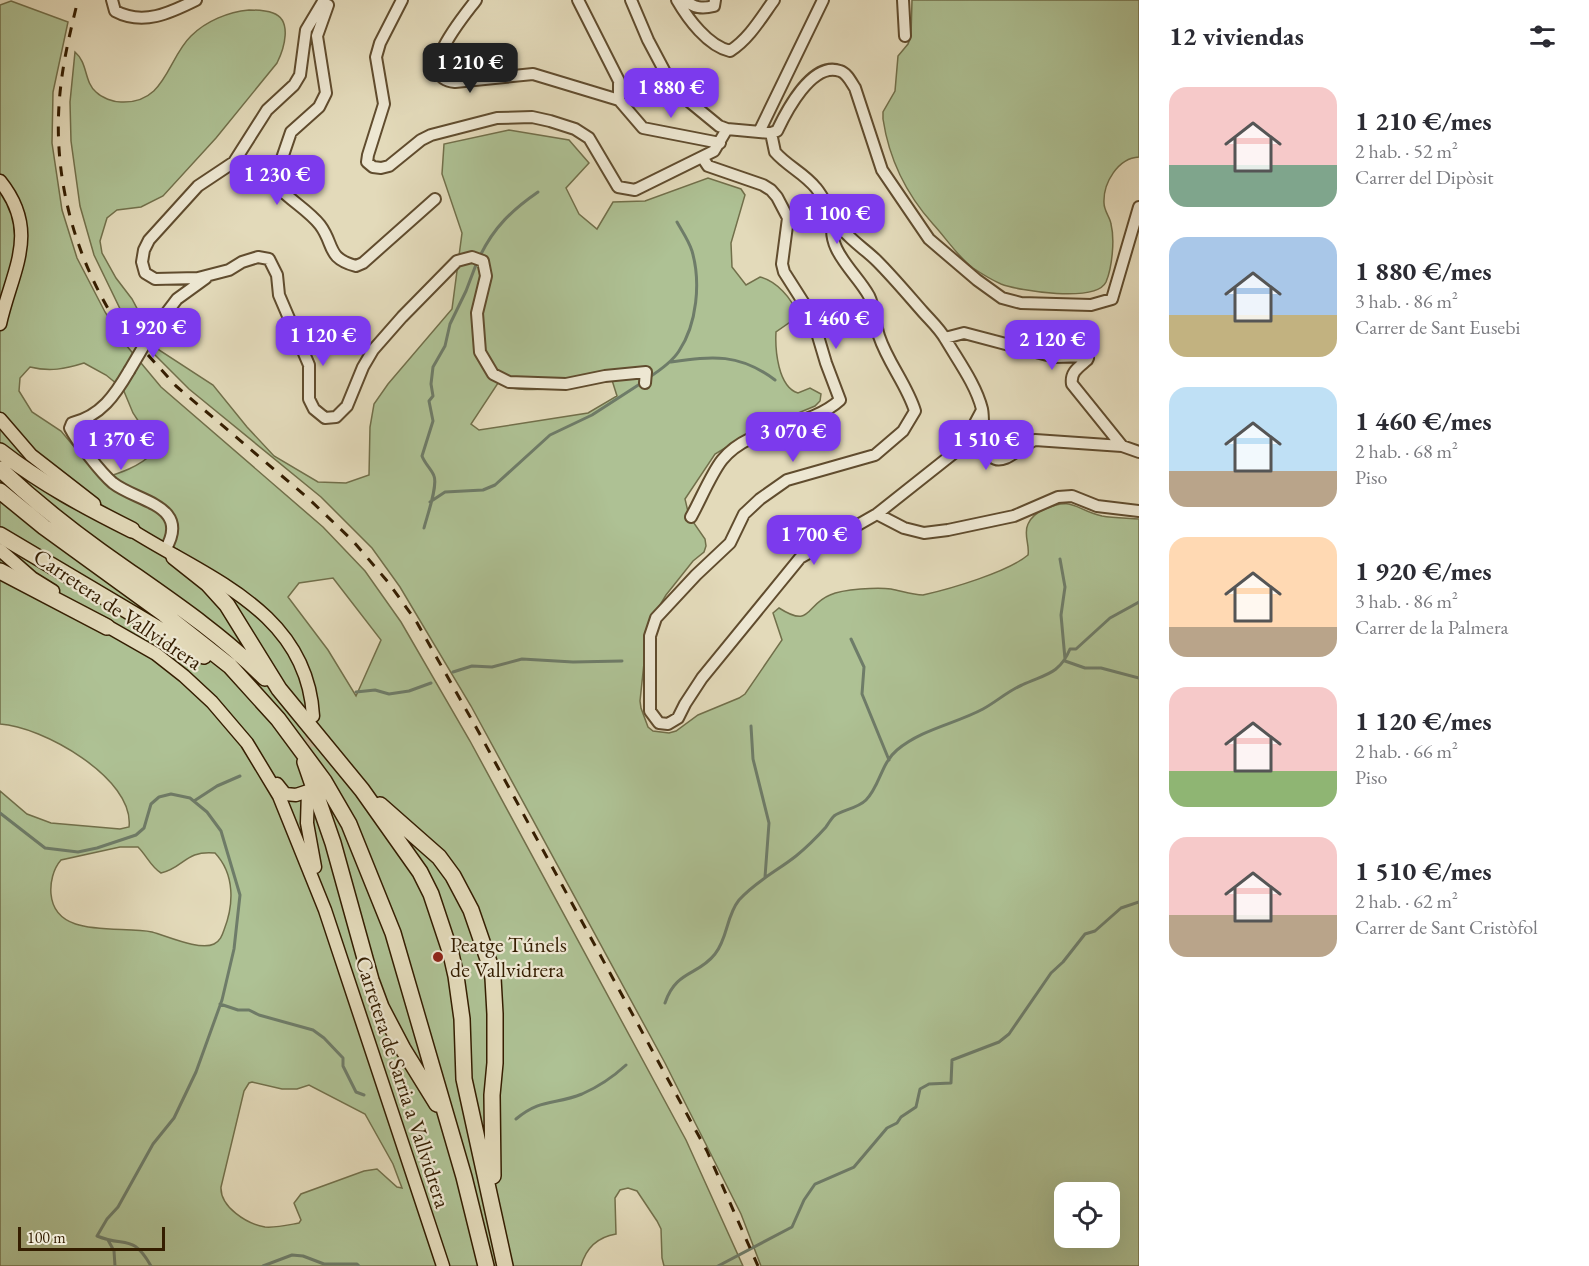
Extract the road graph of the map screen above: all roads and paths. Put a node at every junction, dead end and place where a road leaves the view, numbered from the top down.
1 (112, 0) edge
2 (196, 0) edge
3 (402, 0) edge
4 (476, 0) edge
5 (579, 0) edge
6 (631, 0) edge
7 (677, 0) edge
8 (685, 0) edge
9 (715, 0) edge
10 (774, 0) edge
11 (823, 0) edge
12 (903, 0) edge
13 (327, 2) edge
14 (905, 36) dead end
15 (619, 100) junction
16 (728, 129) junction
17 (759, 132) junction
18 (771, 133) junction
19 (720, 143) junction
20 (702, 157) junction
21 (0, 181) edge
22 (435, 199) dead end
23 (1139, 207) edge
24 (834, 219) junction
25 (209, 276) junction
26 (2, 313) edge
27 (0, 324) edge
28 (945, 338) junction
29 (645, 383) dead end
30 (982, 410) junction
31 (0, 419) edge
32 (1122, 446) junction
33 (0, 451) edge
34 (1139, 452) edge
35 (0, 469) edge
36 (0, 491) edge
37 (1139, 511) edge
38 (877, 514) junction
39 (691, 517) dead end
40 (132, 530) junction
41 (0, 535) edge
42 (0, 549) edge
43 (170, 554) junction
44 (0, 571) edge
45 (107, 627) junction
46 (290, 704) junction
47 (313, 716) tunnel mouth
48 (278, 719) junction
49 (297, 743) junction
50 (259, 762) junction
51 (362, 790) junction
52 (325, 910) junction
53 (449, 1126) junction
54 (497, 1227) junction
55 (443, 1266) edge
56 (486, 1266) edge
57 (505, 1266) edge

1 - 2 street
3 - 20 street
4 - 15 street
5 - 15 street
6 - 16 street
7 - 10 street
8 - 9 street
11 - 17 street
12 - 14 street
13 - 22 street
13 - 25 street
15 - 19 street
16 - 17 street
16 - 19 street
17 - 18 street
18 - 23 street
18 - 24 street
19 - 20 street
20 - 39 street
21 - 26 main road
24 - 28 street
24 - 38 street
25 - 29 street
25 - 43 street, bridge
26 - 27 main road
28 - 30 street
28 - 32 street
30 - 32 street
30 - 38 street
31 - 40 main road
32 - 34 street
33 - 40 highway
35 - 46 highway
36 - 48 highway
37 - 38 street
40 - 43 main road
41 - 48 highway
42 - 45 main road, Carretera de Vallvidrera
43 - 46 highway
43 - 47 main road
44 - 45 highway
45 - 50 main road, Carretera de Vallvidrera
46 - 51 highway
48 - 49 highway
49 - 53 highway
49 - 53 highway
50 - 52 main road, Carretera de Vallvidrera
50 - 52 main road
51 - 54 highway
51 - 54 highway
52 - 55 main road, Carretera de Sarria a Vallvidrera
53 - 56 highway
54 - 57 highway

